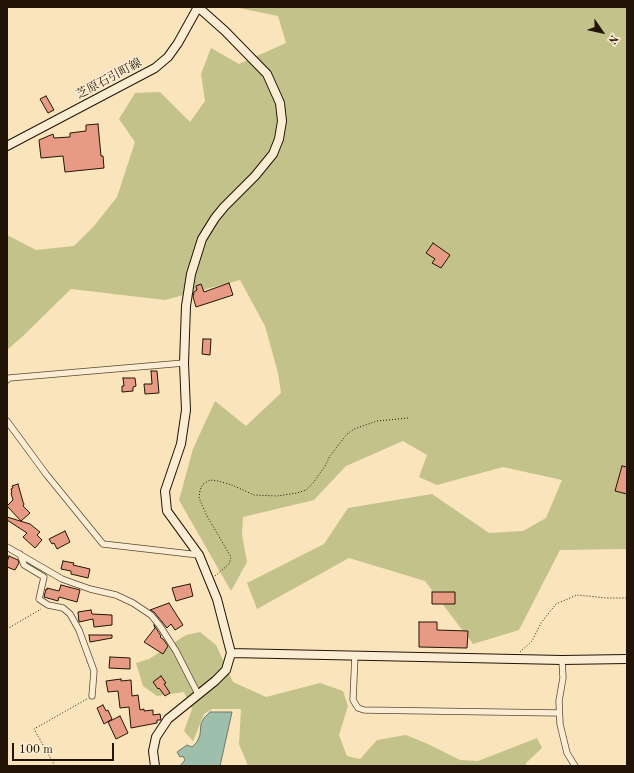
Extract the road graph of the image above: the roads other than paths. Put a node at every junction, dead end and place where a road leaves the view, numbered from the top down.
1 (198, 7) edge
2 (7, 146) edge
3 (184, 363) junction
4 (7, 380) edge
5 (7, 421) edge
6 (7, 548) edge
7 (20, 554) junction
8 (198, 555) junction
9 (231, 653) junction
10 (355, 655) junction
11 (627, 659) edge
12 (562, 660) junction
13 (198, 694) junction
14 (92, 696) road end
15 (559, 713) junction
16 (155, 766) edge
17 (574, 766) edge

1 - 2 street, 芝原石引町線
1 - 3 street
3 - 4 street
3 - 8 street
5 - 8 street
6 - 7 street
7 - 13 street
7 - 14 street
8 - 9 street
9 - 10 street
9 - 13 street
10 - 12 street
10 - 15 street
11 - 12 street
12 - 15 street
13 - 16 street
15 - 17 street

